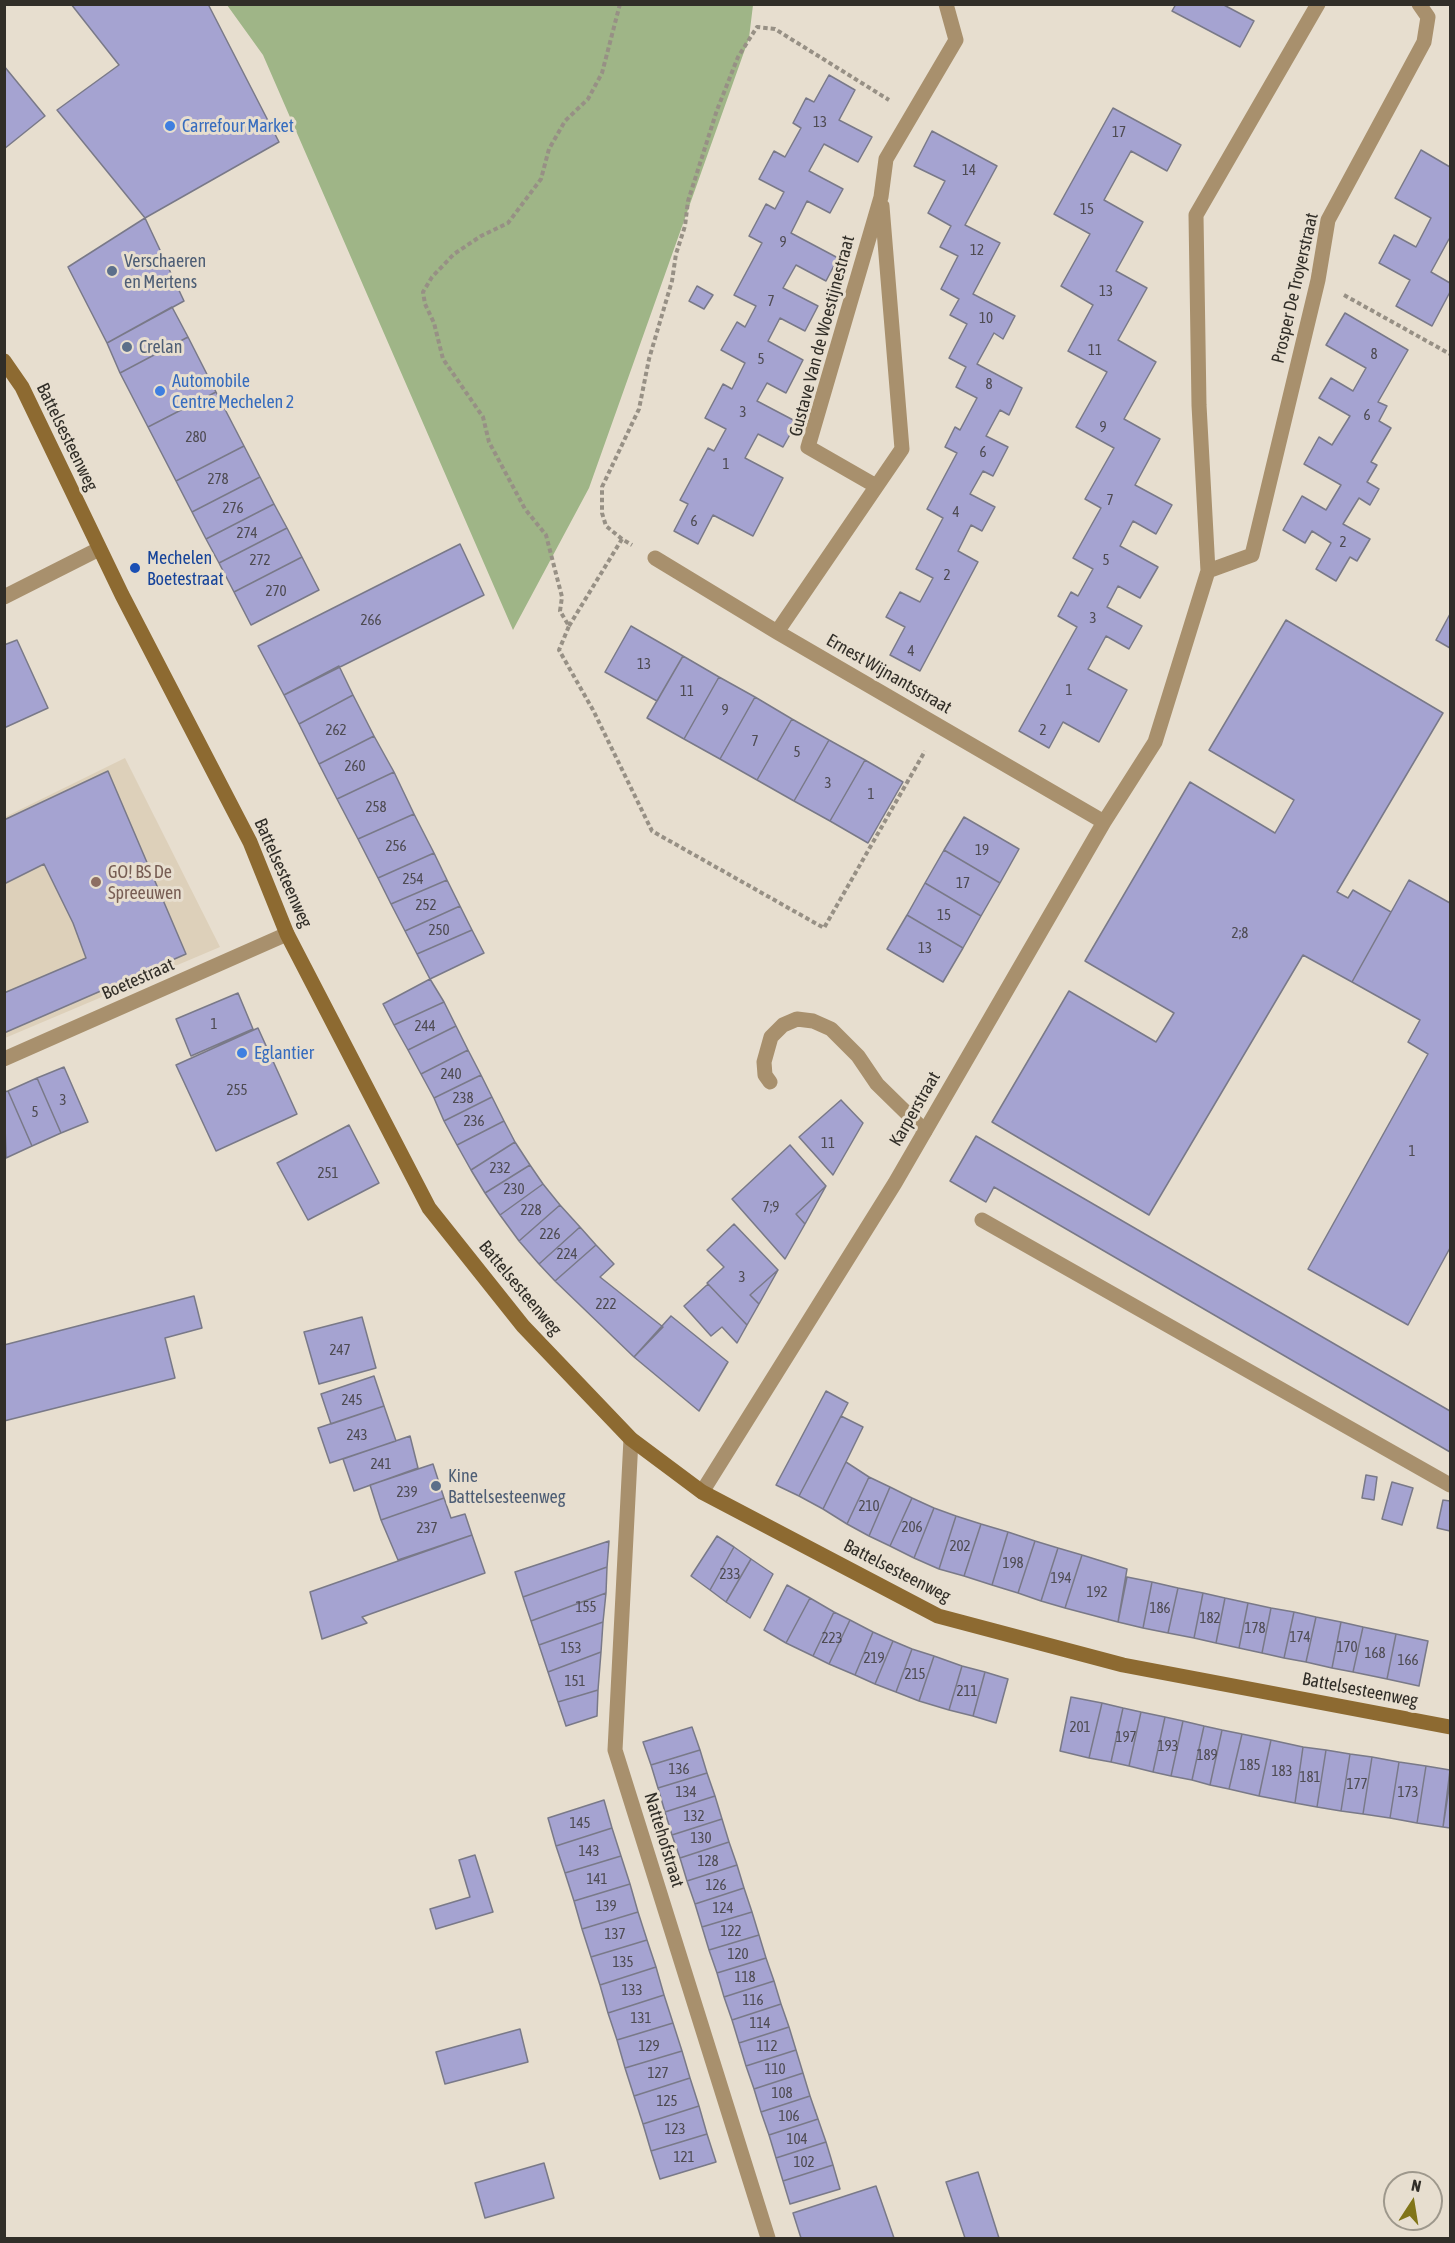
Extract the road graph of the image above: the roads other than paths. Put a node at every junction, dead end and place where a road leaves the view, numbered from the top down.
1 (946, 4) edge
2 (1318, 4) edge
3 (1419, 4) edge
4 (881, 197) junction
5 (4, 361) edge
6 (876, 486) junction
7 (99, 549) junction
8 (656, 558) road end
9 (1208, 571) junction
10 (4, 597) edge
11 (777, 632) junction
12 (1104, 822) junction
13 (287, 934) junction
14 (4, 1059) edge
15 (770, 1082) dead end
16 (925, 1131) junction
17 (982, 1220) dead end
18 (631, 1439) junction
19 (1450, 1485) edge
20 (702, 1492) junction
21 (1450, 1727) edge
22 (768, 2238) edge

1 - 4 street, Gustave Van de Woestijnestraat
2 - 9 street
3 - 9 street, Prosper De Troyerstraat
4 - 6 street, Gustave Van de Woestijnestraat
4 - 6 street, Gustave Van de Woestijnestraat
5 - 7 main road, Battelsesteenweg
6 - 11 street, Gustave Van de Woestijnestraat
7 - 10 street
7 - 13 main road, Battelsesteenweg
8 - 11 street, Ernest Wijnantsstraat
9 - 12 street, Karperstraat
11 - 12 street, Ernest Wijnantsstraat
12 - 16 street, Karperstraat
13 - 14 street, Boetestraat
13 - 18 main road, Battelsesteenweg
15 - 16 street
16 - 20 street, Karperstraat
17 - 19 street
18 - 20 main road, Battelsesteenweg
18 - 22 street, Nattehofstraat
20 - 21 main road, Battelsesteenweg

